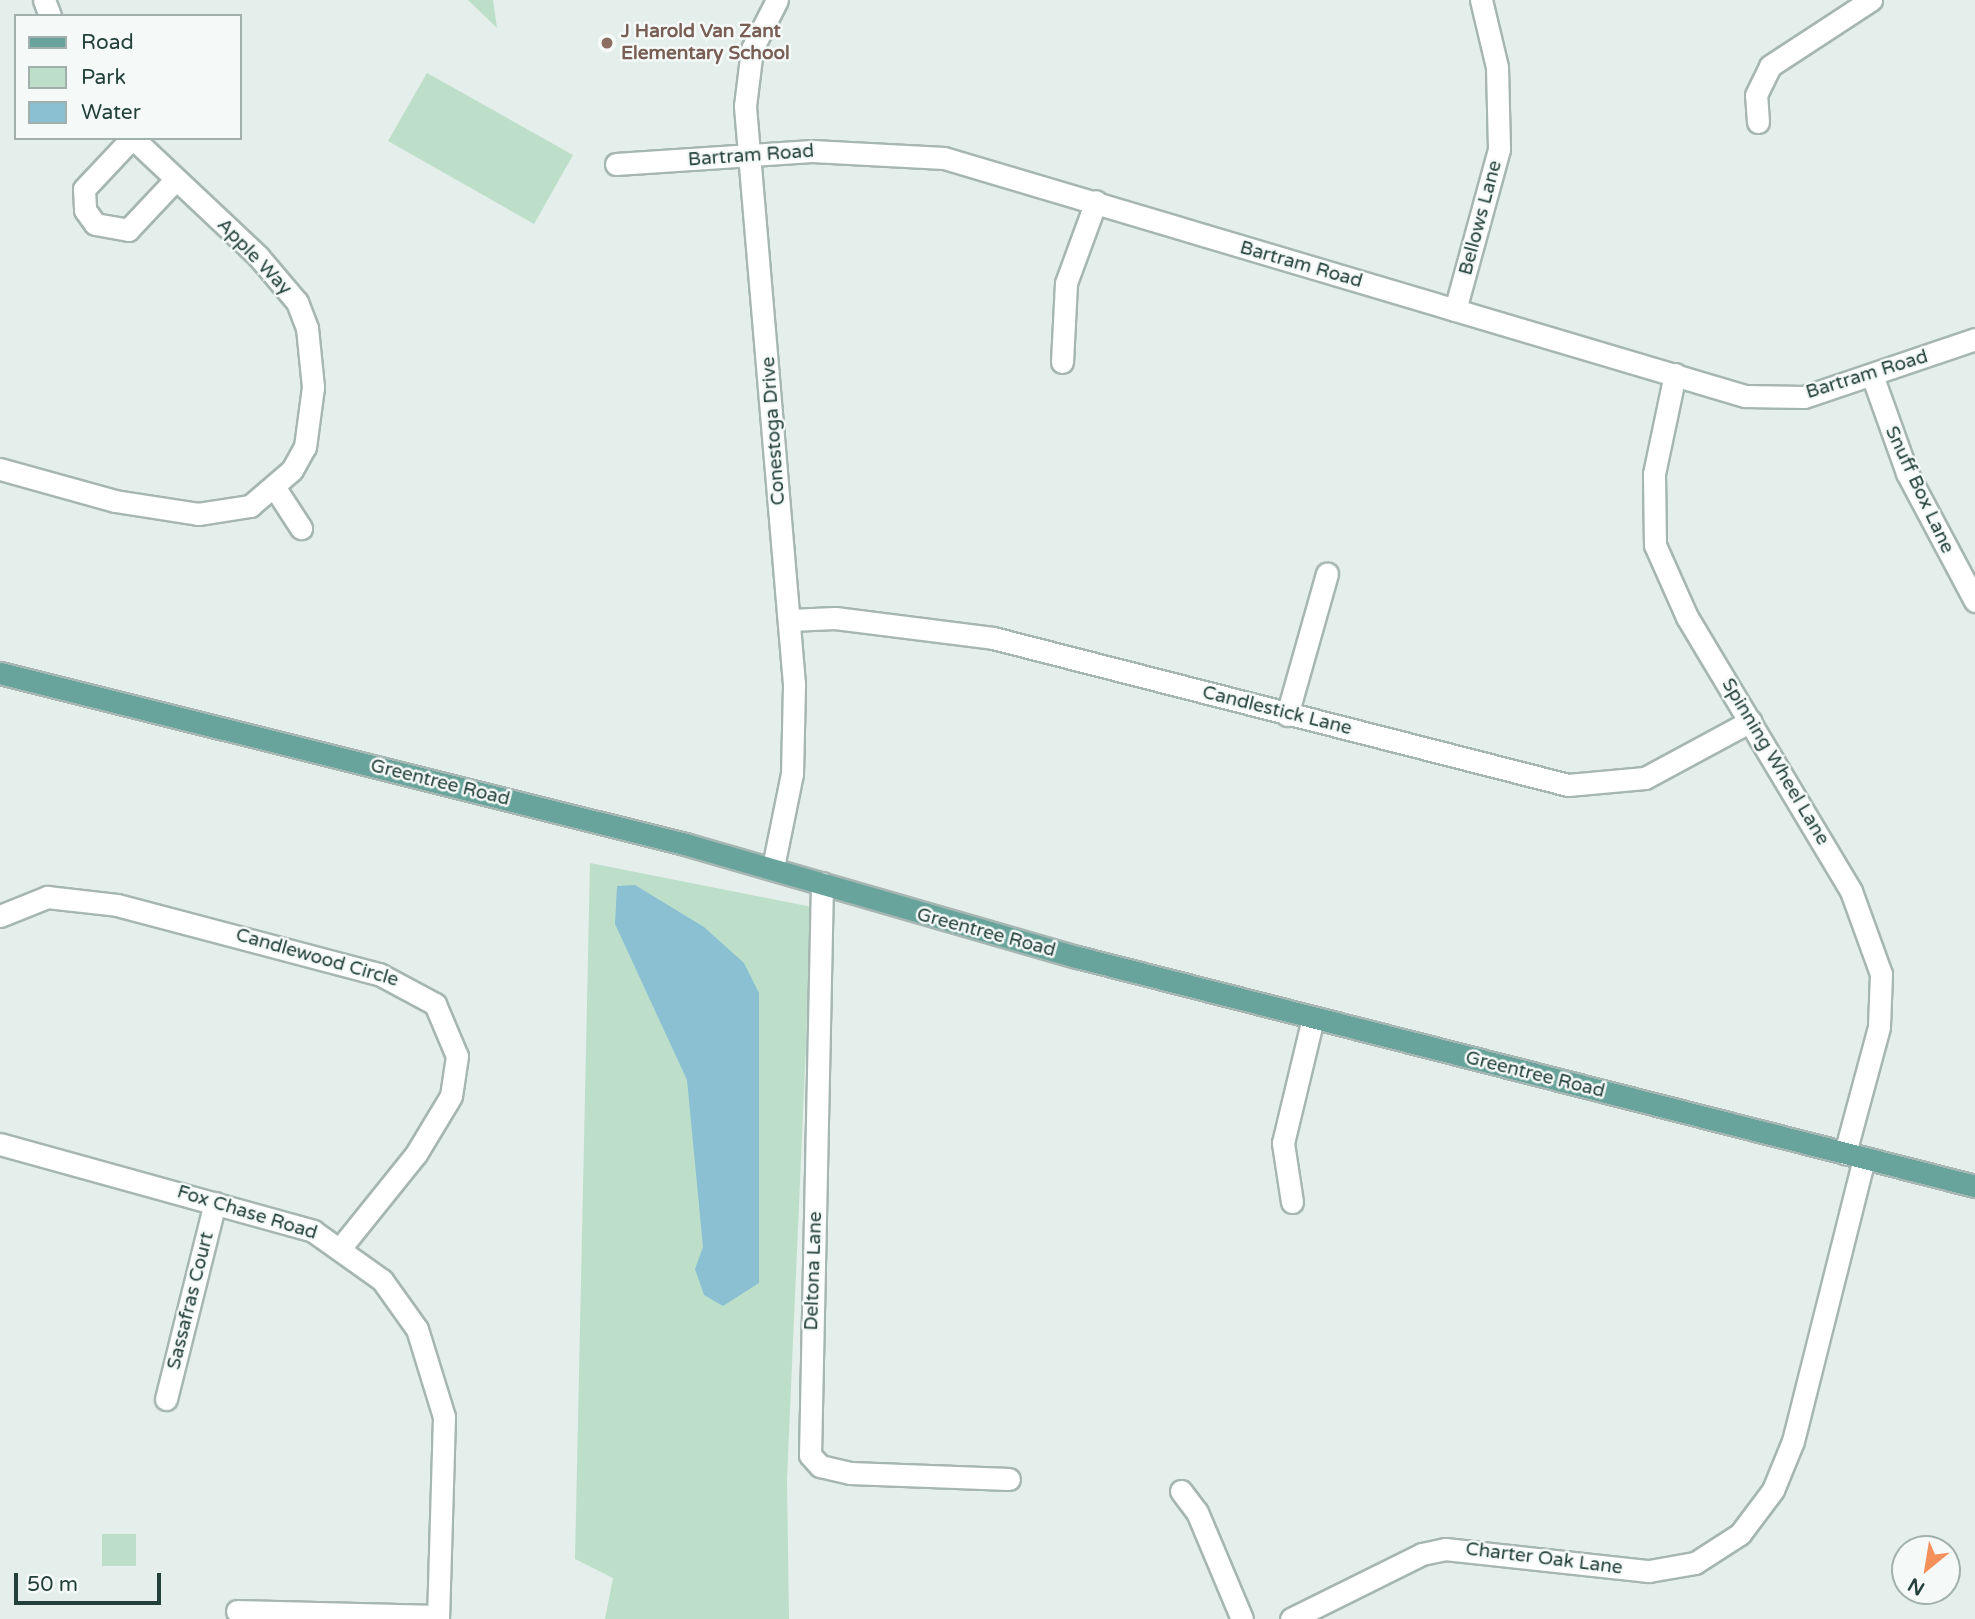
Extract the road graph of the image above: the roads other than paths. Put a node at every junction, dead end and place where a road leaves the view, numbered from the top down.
1 (776, 0) edge
2 (1482, 0) edge
3 (1871, 0) edge
4 (1758, 121) dead end
5 (130, 140) edge
6 (134, 140) edge
7 (748, 157) junction
8 (616, 164) dead end
9 (176, 179) junction
10 (1096, 201) junction
11 (1455, 310) junction
12 (1975, 339) edge
13 (1062, 362) dead end
14 (1675, 374) junction
15 (1872, 375) junction
16 (0, 469) edge
17 (275, 488) junction
18 (301, 528) dead end
19 (1327, 574) dead end
20 (1975, 601) edge
21 (790, 621) junction
22 (0, 673) edge
23 (1287, 715) junction
24 (1751, 721) junction
25 (773, 867) junction
26 (822, 883) junction
27 (0, 916) edge
28 (1313, 1017) junction
29 (0, 1144) edge
30 (1854, 1156) junction
31 (1975, 1186) edge
32 (1292, 1202) dead end
33 (215, 1203) junction
34 (342, 1246) junction
35 (166, 1399) dead end
36 (1009, 1479) dead end
37 (1181, 1491) dead end
38 (237, 1611) dead end
39 (438, 1618) edge
40 (1242, 1619) edge
41 (1291, 1619) edge

1 - 7 street, Conestoga Drive
2 - 11 street, Bellows Lane
3 - 4 street
5 - 9 street
6 - 9 street, Apple Way
7 - 8 street, Bartram Road
7 - 10 street, Bartram Road
7 - 21 street, Conestoga Drive
9 - 17 street, Apple Way
10 - 11 street, Bartram Road
10 - 13 street
11 - 14 street, Bartram Road
12 - 15 street, Bartram Road
14 - 15 street, Bartram Road
14 - 24 street, Spinning Wheel Lane
15 - 20 street, Snuff Box Lane
16 - 17 street, Apple Way
17 - 18 street
19 - 23 street
21 - 23 street, Candlestick Lane
21 - 25 street, Conestoga Drive
22 - 25 main road, Greentree Road
23 - 24 street, Candlestick Lane
24 - 30 street, Spinning Wheel Lane
25 - 26 main road, Greentree Road
26 - 28 main road, Greentree Road
26 - 36 street, Deltona Lane
27 - 34 street, Candlewood Circle
28 - 30 main road, Greentree Road
28 - 32 street
29 - 33 street, Fox Chase Road
30 - 31 main road, Greentree Road
30 - 41 street, Charter Oak Lane
33 - 34 street, Fox Chase Road
33 - 35 street, Sassafras Court
34 - 39 street, Fox Chase Road
37 - 40 street
38 - 39 street

